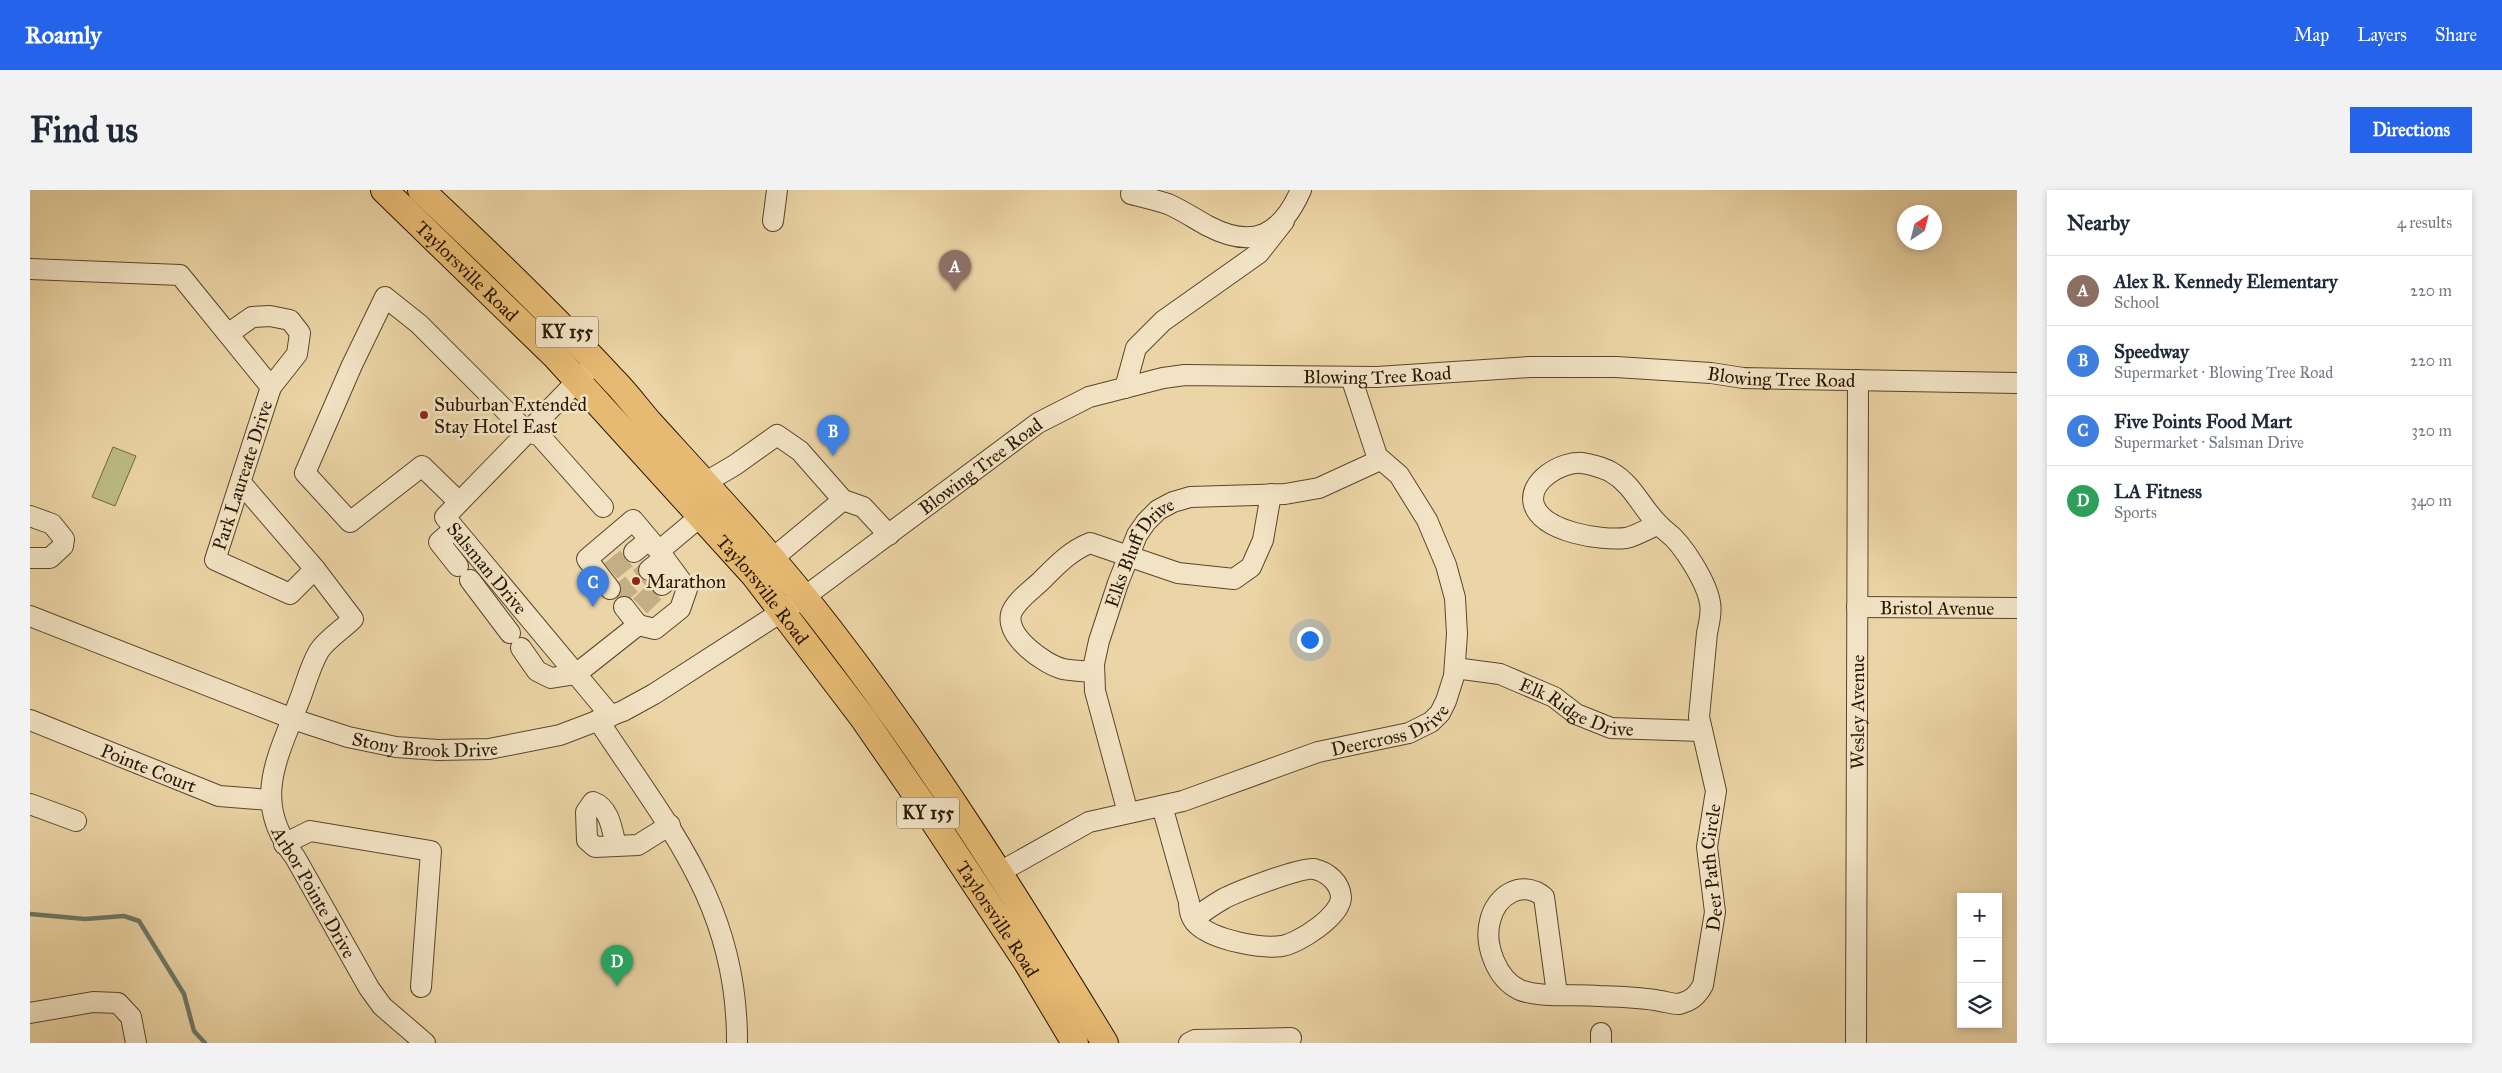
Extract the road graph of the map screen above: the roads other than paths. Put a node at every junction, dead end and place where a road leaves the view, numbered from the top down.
1 (384, 190) edge
2 (421, 190) edge
3 (777, 190) edge
4 (1301, 190) edge
5 (1131, 194) dead end
6 (773, 221) dead end
7 (1284, 221) junction
8 (30, 269) edge
9 (228, 334) junction
10 (587, 371) junction
11 (1352, 377) junction
12 (1858, 380) junction
13 (2017, 383) edge
14 (272, 387) junction
15 (1125, 388) junction
16 (526, 431) junction
17 (1380, 460) junction
18 (706, 482) junction
19 (241, 483) junction
20 (1271, 494) junction
21 (843, 500) junction
22 (459, 502) junction
23 (603, 507) dead end
24 (702, 515) junction
25 (30, 516) edge
26 (1657, 525) junction
27 (454, 528) junction
28 (889, 535) junction
29 (1129, 556) junction
30 (30, 558) edge
31 (772, 559) junction
32 (656, 561) junction
33 (314, 569) junction
34 (608, 580) dead end
35 (501, 584) junction
36 (485, 598) junction
37 (792, 604) junction
38 (1857, 607) junction
39 (2017, 608) edge
40 (30, 616) edge
41 (1455, 668) junction
42 (1094, 672) junction
43 (576, 674) junction
44 (604, 718) junction
45 (293, 719) junction
46 (30, 720) edge
47 (1702, 731) junction
48 (270, 800) junction
49 (30, 804) edge
50 (1162, 806) junction
51 (1128, 813) junction
52 (76, 821) dead end
53 (670, 825) junction
54 (284, 844) junction
55 (616, 846) dead end
56 (998, 873) junction
57 (1193, 919) junction
58 (421, 987) dead end
59 (1557, 994) junction
60 (30, 1014) edge
61 (1291, 1038) dead end
62 (136, 1043) edge
63 (425, 1043) edge
64 (737, 1043) edge
65 (1075, 1043) edge
66 (1105, 1043) edge
67 (1189, 1043) edge
68 (1856, 1043) edge

1 - 10 main road, Taylorsville Road / KY 155
2 - 10 main road, Taylorsville Road / KY 155
3 - 6 street
4 - 7 street
5 - 7 street
7 - 15 street
8 - 9 street, Park Laureate Drive
9 - 14 street, Park Laureate Drive
9 - 14 street
10 - 16 street, Salsman Drive
10 - 18 main road, Taylorsville Road / KY 155
10 - 24 main road, Taylorsville Road / KY 155
11 - 12 street, Blowing Tree Road
11 - 15 street, Blowing Tree Road
11 - 17 street
12 - 13 street, Blowing Tree Road
12 - 38 street, Wesley Avenue
14 - 19 street, Park Laureate Drive
15 - 28 street, Blowing Tree Road
16 - 22 street, Salsman Drive
16 - 22 street
16 - 23 street
17 - 20 street, Elks Bluff Drive
17 - 41 street, Deercross Drive
18 - 21 street
18 - 31 main road, Taylorsville Road / KY 155
19 - 33 street
19 - 33 street, Park Laureate Drive
20 - 29 street, Elks Bluff Drive
20 - 29 street
21 - 28 street
21 - 31 street
22 - 27 street, Salsman Drive
24 - 32 street
24 - 37 main road, Taylorsville Road / KY 155
25 - 30 street
26 - 26 street, Deer Path Circle
26 - 47 street, Deer Path Circle
27 - 35 street, Salsman Drive
27 - 36 street
28 - 37 street, Blowing Tree Road
29 - 42 street, Elks Bluff Drive
29 - 42 street
31 - 37 main road, Taylorsville Road / KY 155
32 - 34 street
32 - 43 street
33 - 45 street
35 - 36 street
35 - 43 street, Salsman Drive
36 - 43 street
37 - 44 street, Stony Brook Drive
37 - 56 main road, Taylorsville Road / KY 155
37 - 65 main road, Taylorsville Road / KY 155
38 - 39 street, Bristol Avenue
38 - 68 street, Wesley Avenue
40 - 45 street, Stony Brook Drive
41 - 47 street, Elk Ridge Drive
41 - 50 street, Deercross Drive
42 - 51 street, Elks Bluff Drive
43 - 44 street, Salsman Drive
44 - 45 street, Stony Brook Drive
44 - 53 street, Salsman Drive
45 - 48 street, Arbor Pointe Drive
46 - 48 street, Pointe Court
47 - 59 street, Deer Path Circle
48 - 54 street, Arbor Pointe Drive
49 - 52 street
50 - 51 street, Deercross Drive
50 - 57 street
51 - 56 street, Deercross Drive
53 - 55 street
53 - 64 street, Salsman Drive
54 - 58 street
54 - 63 street, Arbor Pointe Drive
56 - 66 main road, Taylorsville Road / KY 155
57 - 57 street
59 - 59 street, Deer Path Circle
60 - 62 street
61 - 67 street

